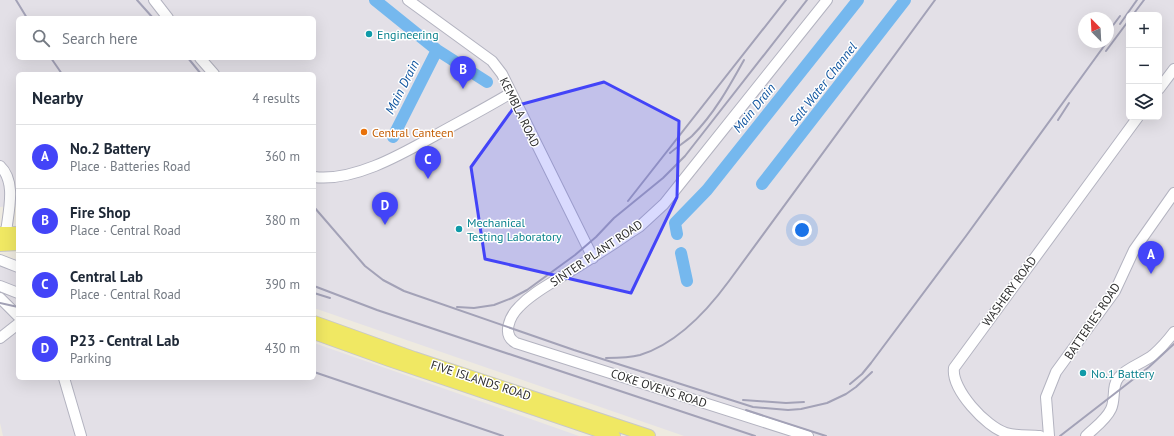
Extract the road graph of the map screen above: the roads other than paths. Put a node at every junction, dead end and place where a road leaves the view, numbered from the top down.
1 (154, 0) edge
2 (408, 0) edge
3 (827, 0) edge
4 (166, 16) edge
5 (202, 60) edge
6 (1174, 68) edge
7 (212, 72) edge
8 (1162, 85) edge
9 (510, 93) junction
10 (1136, 120) edge
11 (0, 166) edge
12 (316, 177) edge
13 (1174, 193) edge
14 (3, 233) edge
15 (16, 233) edge
16 (16, 244) edge
17 (0, 245) edge
18 (593, 258) junction
19 (0, 260) edge
20 (16, 266) edge
21 (0, 286) edge
22 (16, 294) edge
23 (16, 295) edge
24 (0, 298) edge
25 (16, 302) edge
26 (16, 314) edge
27 (16, 317) edge
28 (16, 319) edge
29 (316, 323) edge
30 (1174, 332) edge
31 (316, 334) edge
32 (0, 338) edge
33 (510, 338) joint
34 (65, 380) edge
35 (81, 436) edge
36 (614, 436) edge
37 (649, 436) edge
38 (808, 436) edge
39 (1040, 436) edge
40 (1049, 436) edge
41 (1086, 436) edge

1 - 4 street
2 - 9 street, KEMBLA ROAD
3 - 18 street, SINTER PLANT ROAD
5 - 7 street
6 - 8 street
9 - 12 street
9 - 18 street, KEMBLA ROAD
10 - 39 street, WASHERY ROAD
11 - 14 street
13 - 40 street, BATTERIES ROAD
14 - 15 main road
16 - 17 main road
18 - 33 street, SINTER PLANT ROAD
19 - 20 street
21 - 22 street
23 - 24 street
24 - 27 street
25 - 26 street
28 - 32 street
29 - 37 main road, FIVE ISLANDS ROAD
30 - 41 street
31 - 36 main road, FIVE ISLANDS ROAD
33 - 38 street, COKE OVENS ROAD
34 - 35 street

